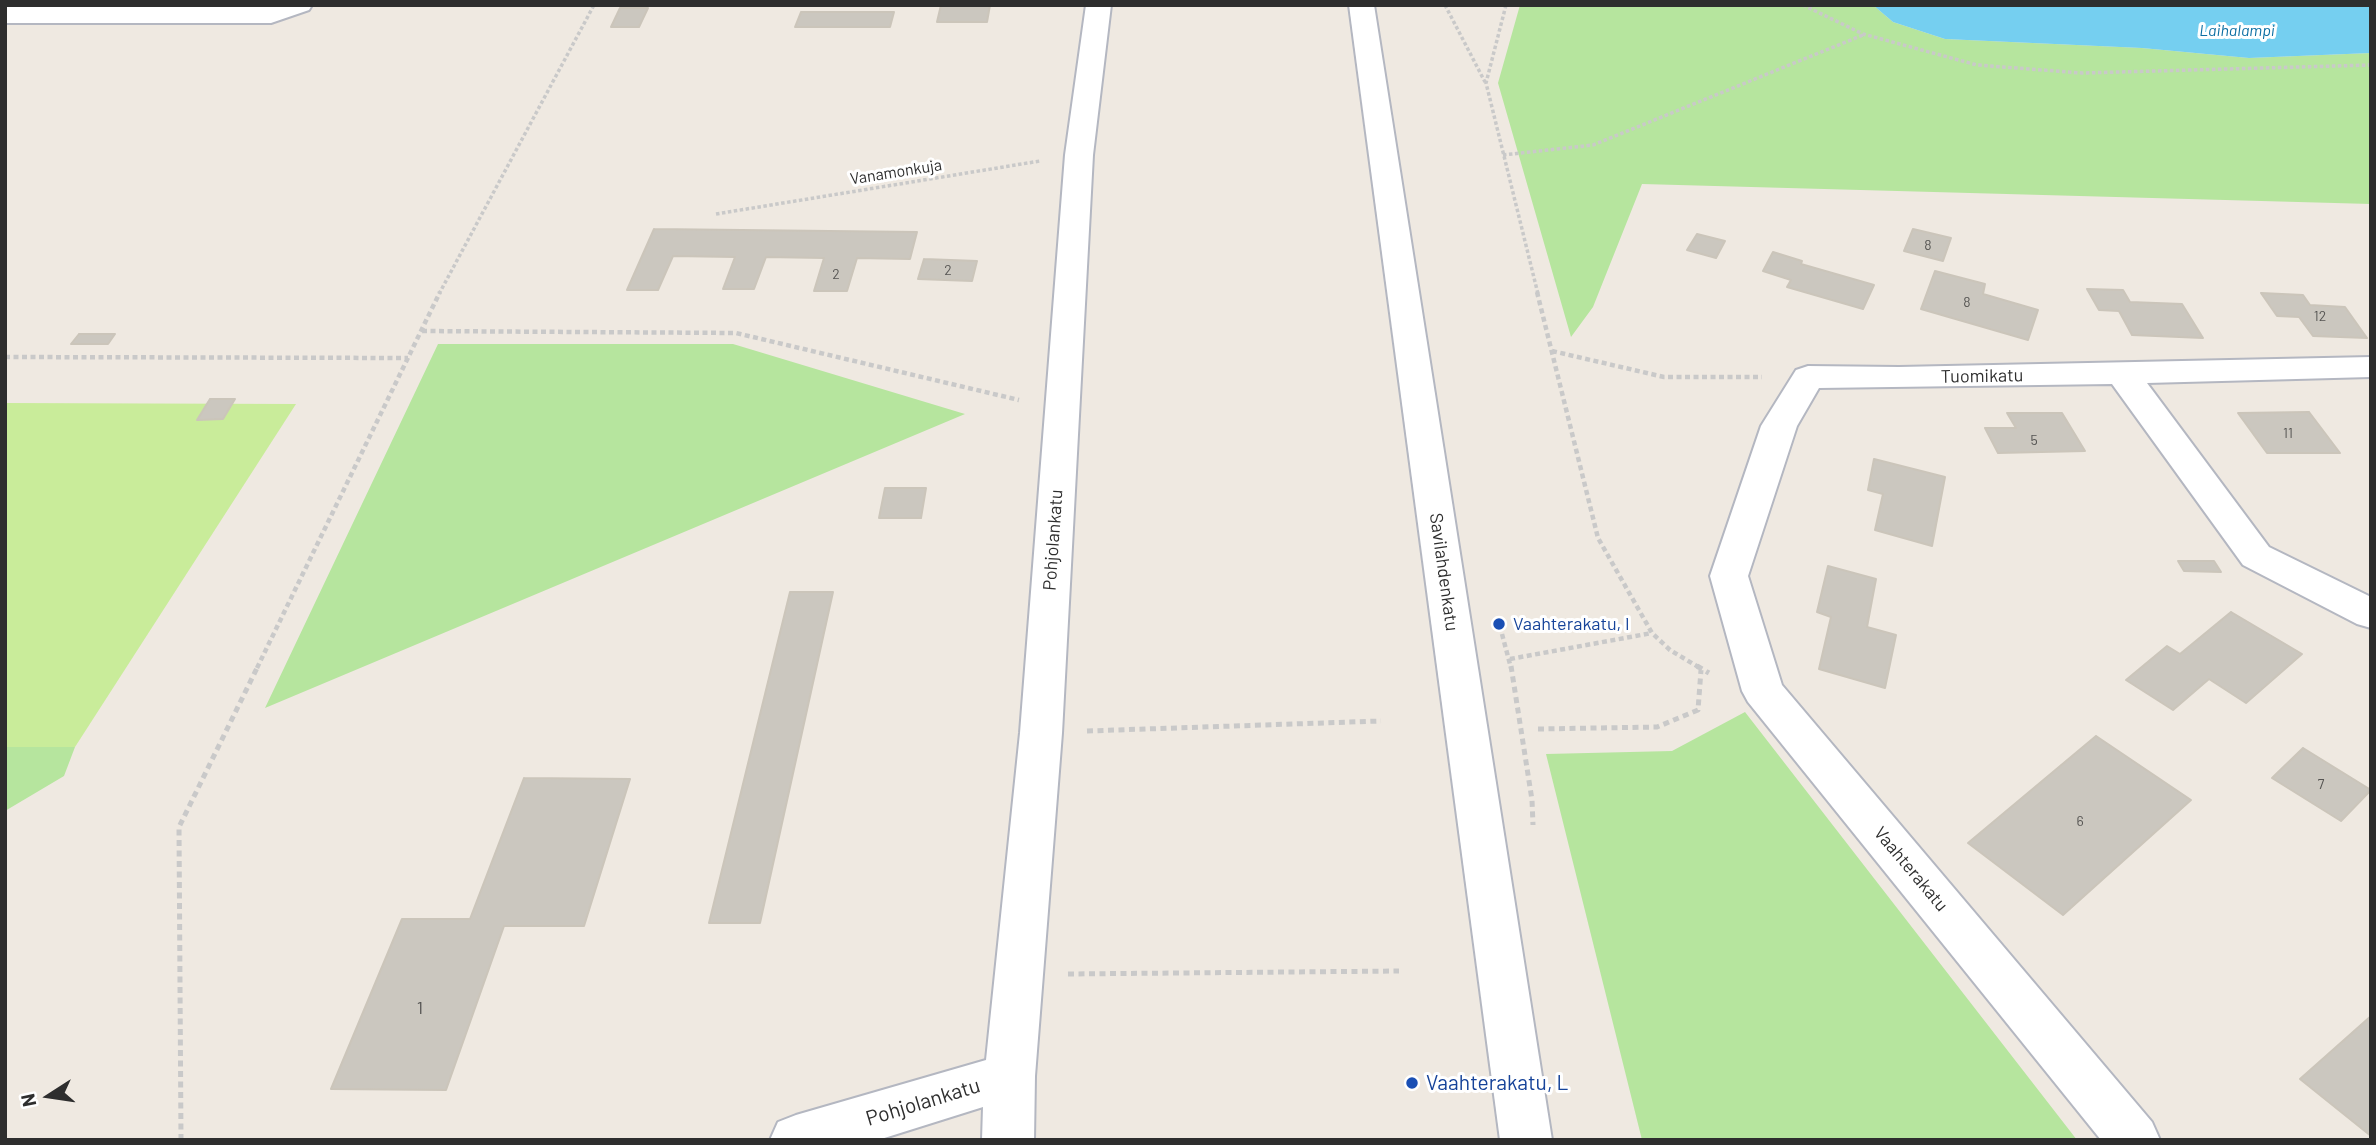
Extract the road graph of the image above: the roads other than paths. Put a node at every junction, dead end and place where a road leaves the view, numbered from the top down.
1 (300, 5) edge
2 (1099, 5) edge
3 (1361, 5) edge
4 (5, 15) edge
5 (2371, 367) edge
6 (2122, 373) junction
7 (1730, 576) joint
8 (2371, 614) edge
9 (1010, 1076) junction
10 (796, 1140) edge
11 (1008, 1140) edge
12 (1526, 1140) edge
13 (2134, 1140) edge

1 - 4 street
2 - 9 street, Pohjolankatu
3 - 12 street, Savilahdenkatu
5 - 6 street, Tuomikatu
6 - 7 street, Tuomikatu
6 - 8 street
7 - 13 street, Vaahterakatu
9 - 10 street, Pohjolankatu
9 - 11 street, Pohjolankatu

